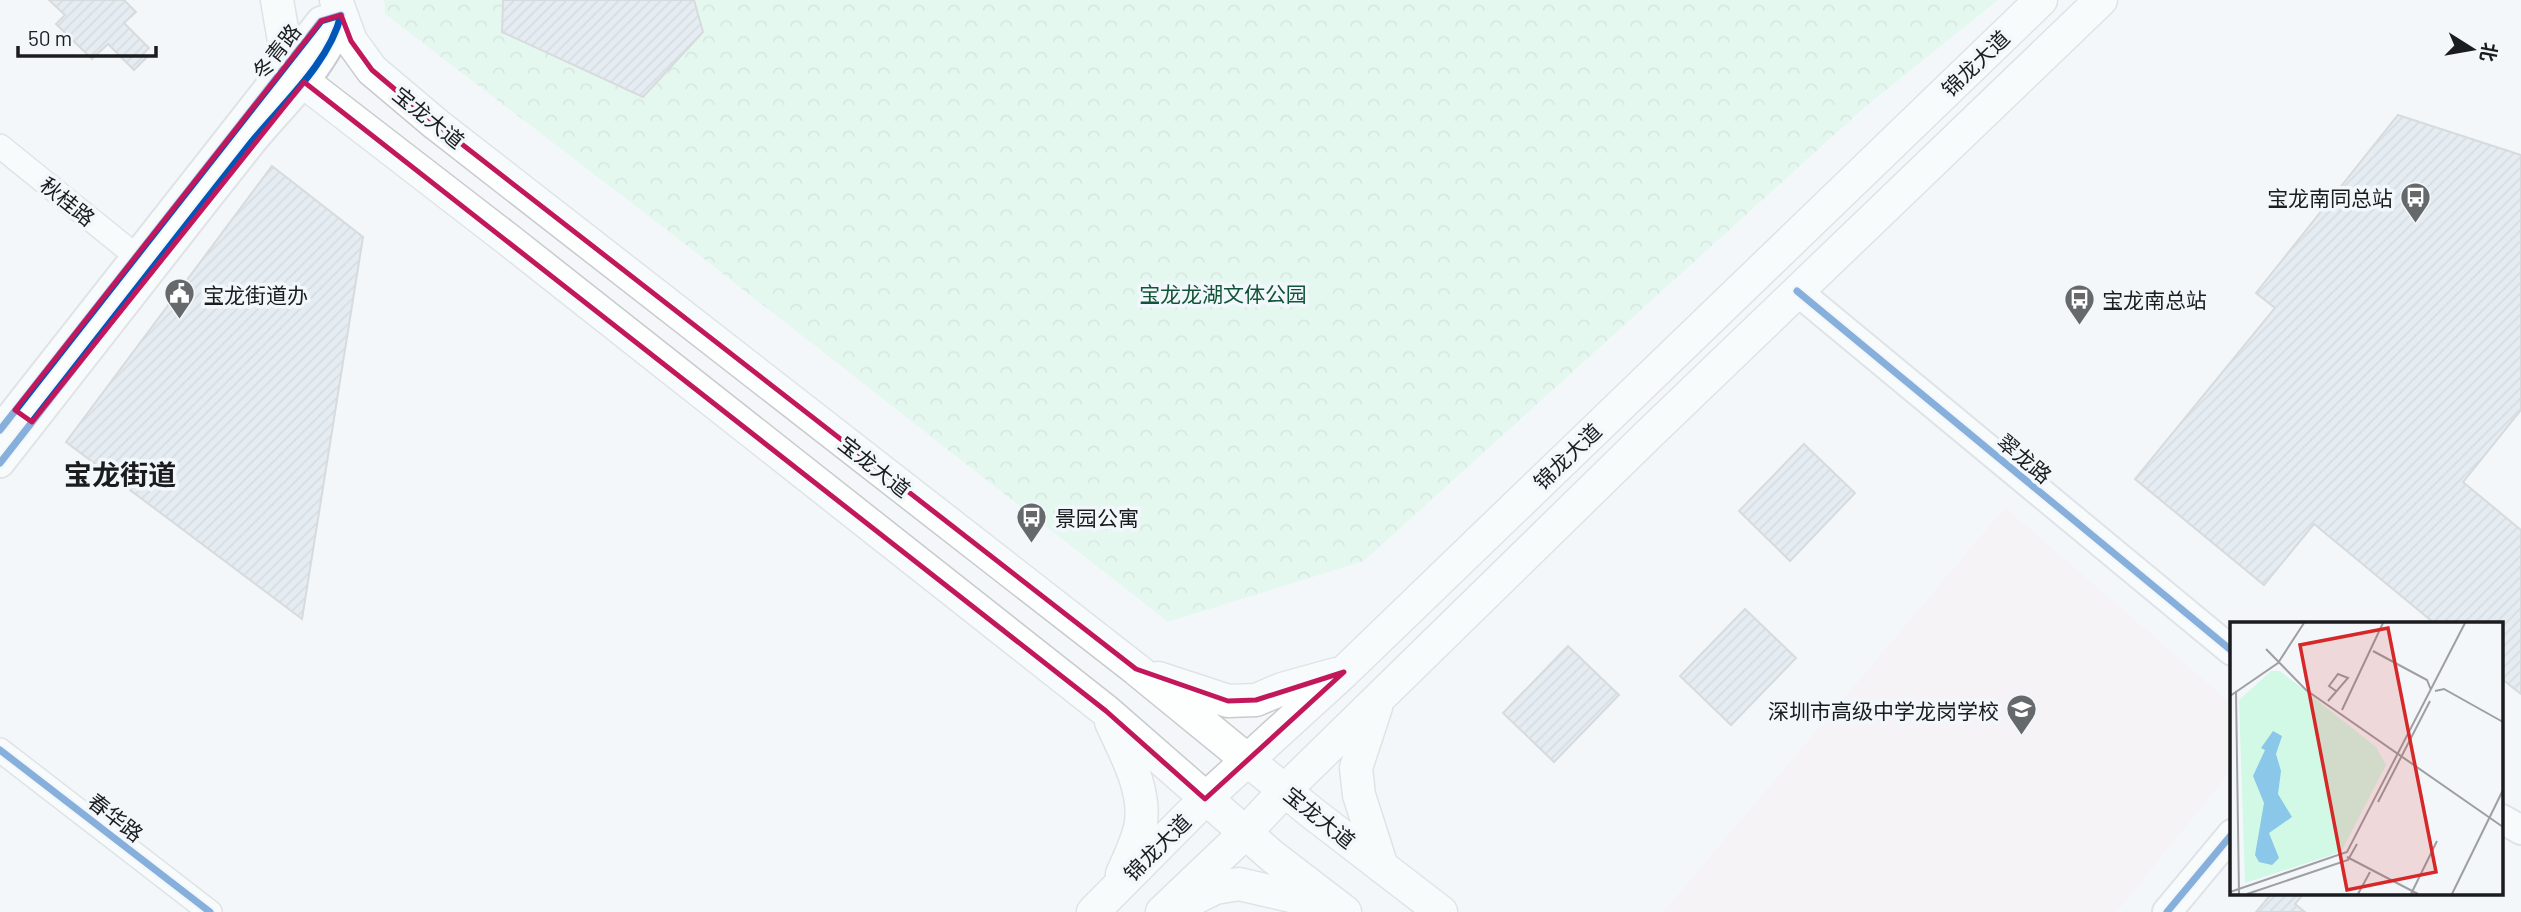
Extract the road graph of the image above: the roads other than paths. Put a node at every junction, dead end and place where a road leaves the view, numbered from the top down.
1 (277, 0) edge
2 (2041, 0) edge
3 (2101, 0) edge
4 (339, 8) edge
5 (296, 73) junction
6 (0, 146) edge
7 (222, 163) junction
8 (136, 256) junction
9 (1797, 291) junction
10 (16, 421) edge
11 (0, 463) edge
12 (2230, 649) edge
13 (1136, 669) junction
14 (1345, 672) junction
15 (1379, 698) junction
16 (1106, 711) junction
17 (0, 750) edge
18 (1247, 759) junction
19 (1286, 789) junction
20 (1205, 799) junction
21 (2504, 820) edge
22 (2521, 830) edge
23 (1245, 833) junction
24 (2230, 836) edge
25 (1382, 867) junction
26 (1104, 901) edge
27 (1342, 910) edge
28 (210, 912) edge
29 (1165, 912) edge
30 (1440, 912) edge
31 (2167, 912) edge

1 - 5 main road
2 - 14 main road, 锦龙大道
3 - 9 main road, 锦龙大道
4 - 5 street, 冬青路
4 - 13 main road, 宝龙大道
5 - 7 street, 冬青路
5 - 16 main road
6 - 8 street, 秋桂路
7 - 8 street, 冬青路
7 - 10 street, 冬青路
8 - 10 street, 冬青路
9 - 12 street, 翠龙路
9 - 15 main road, 锦龙大道
10 - 11 street, 冬青路
13 - 14 main road
13 - 18 main road, 宝龙大道
14 - 18 main road, 锦龙大道
15 - 19 main road, 锦龙大道
15 - 25 main road
16 - 20 main road
16 - 26 main road
17 - 28 street, 春华路
18 - 19 main road, 宝龙大道
18 - 20 main road, 锦龙大道
19 - 23 main road, 锦龙大道
19 - 25 main road, 宝龙大道
20 - 23 main road
20 - 26 main road, 锦龙大道
21 - 22 street
23 - 27 main road
23 - 29 main road, 锦龙大道
24 - 31 street
25 - 30 main road, 宝龙大道
27 - 29 main road

